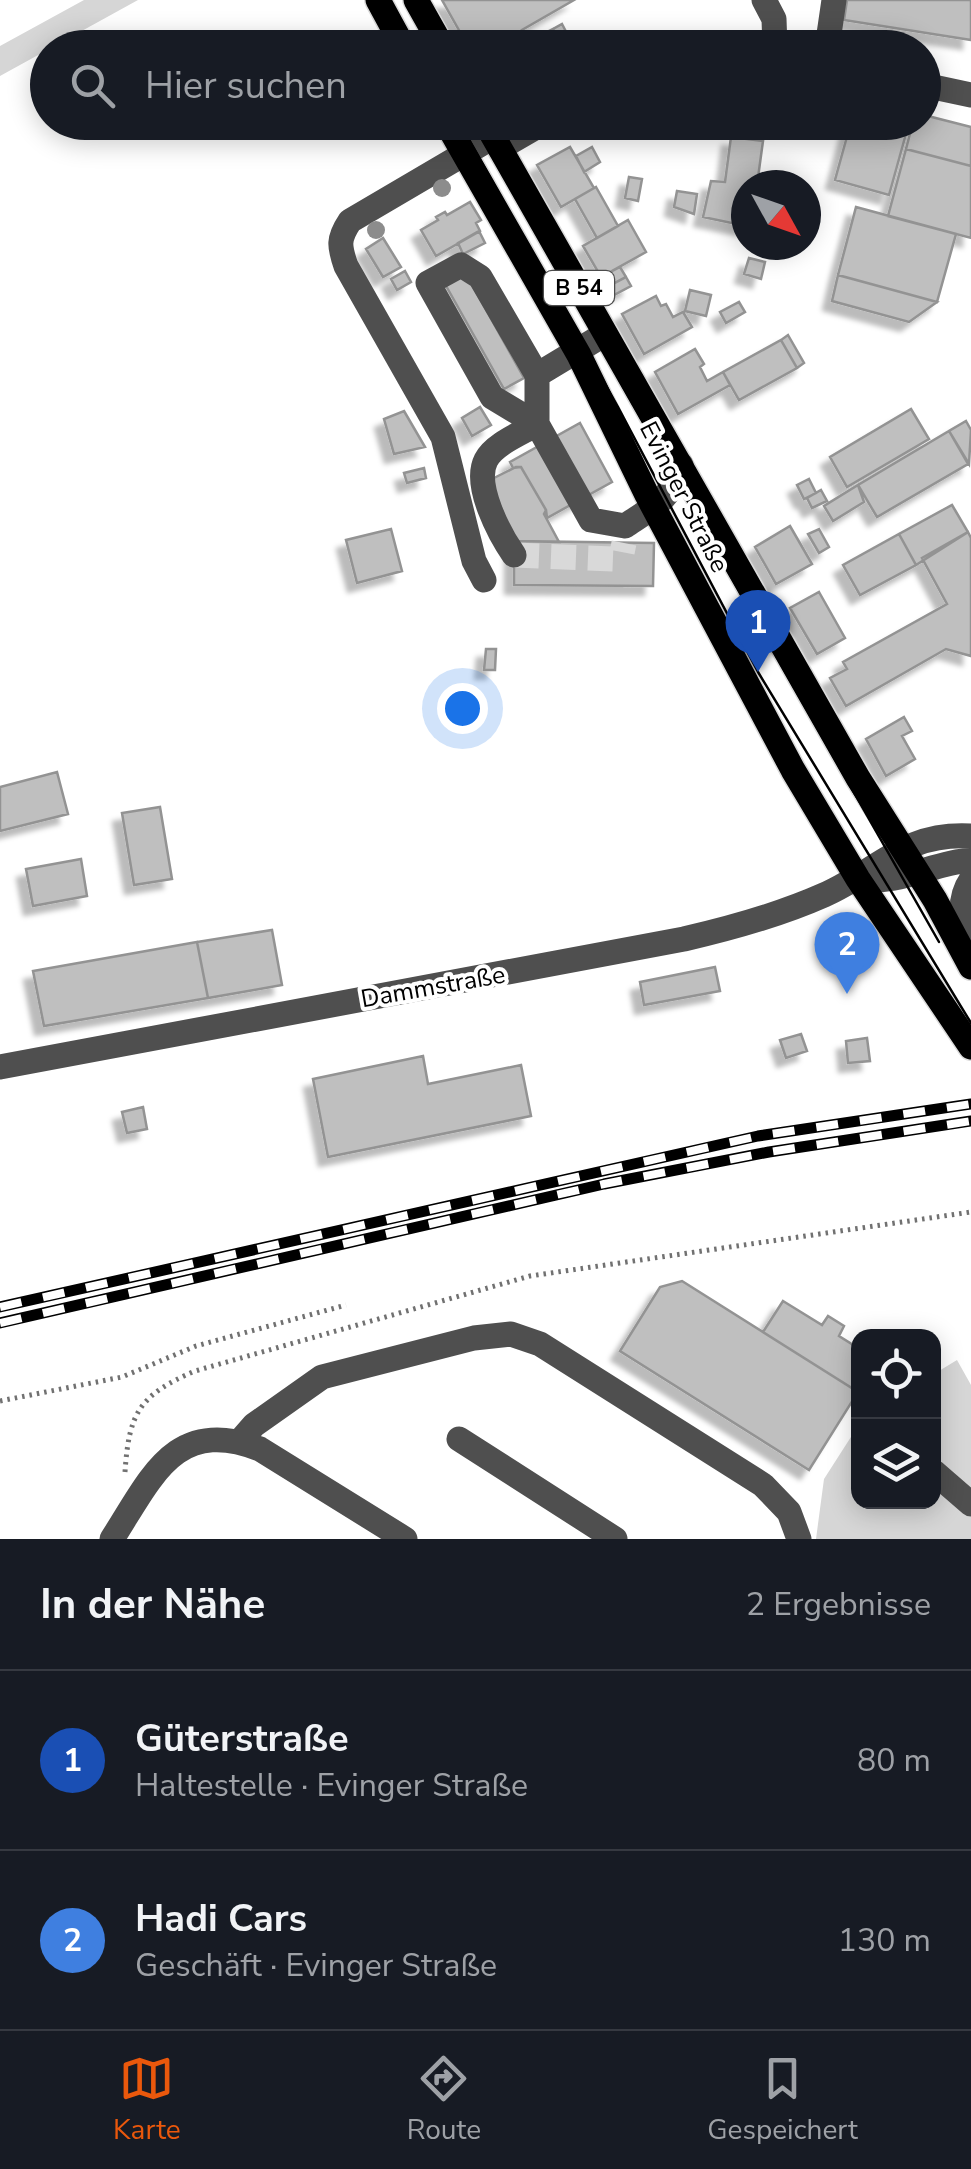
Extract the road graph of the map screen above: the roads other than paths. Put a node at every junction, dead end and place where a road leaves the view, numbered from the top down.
1 (378, 0) edge
2 (416, 0) edge
3 (764, 0) edge
4 (834, 0) edge
5 (394, 30) edge
6 (433, 30) edge
7 (774, 30) edge
8 (830, 30) edge
9 (941, 89) edge
10 (971, 95) edge
11 (456, 140) edge
12 (486, 140) edge
13 (494, 140) edge
14 (464, 154) junction
15 (605, 334) junction
16 (577, 351) junction
17 (536, 375) junction
18 (537, 424) junction
19 (681, 465) junction
20 (654, 507) junction
21 (514, 555) dead end
22 (484, 580) dead end
23 (971, 836) edge
24 (901, 848) junction
25 (971, 860) edge
26 (918, 875) junction
27 (858, 879) junction
28 (971, 880) edge
29 (971, 964) edge
30 (971, 1047) edge
31 (0, 1067) edge
32 (459, 1440) dead end
33 (240, 1441) junction
34 (941, 1478) edge
35 (971, 1504) edge
36 (112, 1539) edge
37 (404, 1539) edge
38 (615, 1539) edge
39 (799, 1539) edge

1 - 5 main road
2 - 6 main road
3 - 7 street
4 - 8 street
9 - 10 street
11 - 14 main road, Evinger Straße / B 54
12 - 14 street
13 - 15 main road, Evinger Straße / B 54
14 - 16 main road, Evinger Straße / B 54
14 - 22 street
15 - 16 street
15 - 19 main road, Evinger Straße / B 54
16 - 17 street
16 - 20 main road, Evinger Straße / B 54
17 - 18 street
17 - 18 street
18 - 20 street
18 - 21 street
19 - 20 street
19 - 24 main road, Evinger Straße / B 54
20 - 27 main road, Evinger Straße / B 54
23 - 24 street
24 - 26 main road, Evinger Straße / B 54
24 - 27 street, Dammstraße
25 - 26 street, Dammstraße
26 - 27 street, Dammstraße
26 - 29 main road, Evinger Straße / B 54
27 - 30 main road, Evinger Straße / B 54
27 - 31 street, Dammstraße
28 - 29 street
32 - 38 street
33 - 36 street
33 - 37 street
33 - 39 street
34 - 35 street

